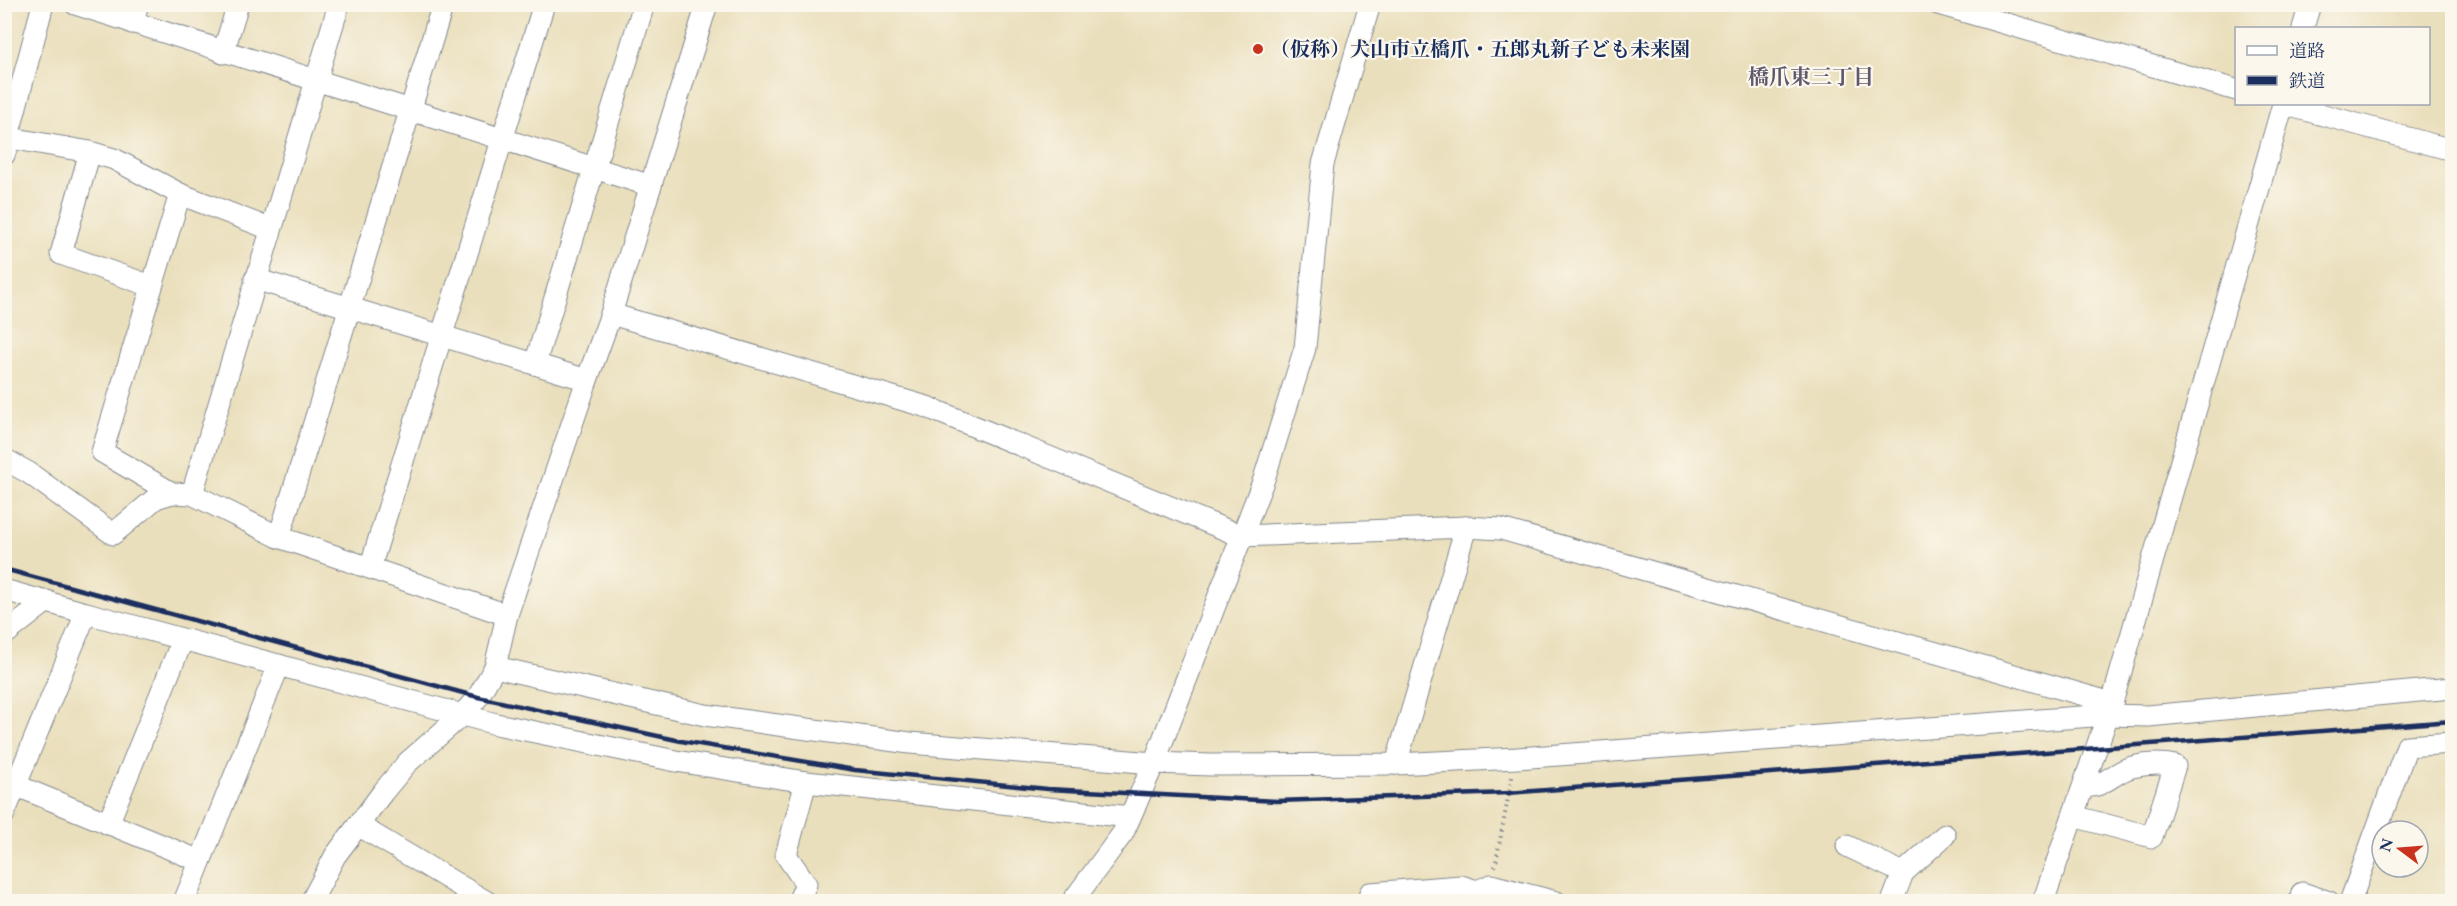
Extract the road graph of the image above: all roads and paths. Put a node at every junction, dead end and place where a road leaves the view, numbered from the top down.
1 (43, 4) edge
2 (75, 4) edge
3 (238, 4) edge
4 (339, 4) edge
5 (443, 4) edge
6 (544, 4) edge
7 (644, 4) edge
8 (707, 4) edge
9 (1370, 4) edge
10 (1938, 4) edge
11 (2310, 4) edge
12 (135, 14) edge
13 (2303, 27) edge
14 (224, 53) junction
15 (315, 82) junction
16 (2235, 90) edge
17 (2283, 105) edge
18 (2287, 105) edge
19 (410, 111) junction
20 (503, 138) junction
21 (7, 146) edge
22 (2452, 150) edge
23 (90, 152) junction
24 (594, 168) junction
25 (651, 186) junction
26 (180, 194) junction
27 (270, 229) junction
28 (255, 279) junction
29 (151, 286) junction
30 (350, 306) junction
31 (610, 314) junction
32 (442, 334) junction
33 (535, 364) junction
34 (586, 380) junction
35 (4, 459) edge
36 (182, 494) junction
37 (1466, 526) junction
38 (1241, 536) junction
39 (279, 537) junction
40 (370, 568) junction
41 (4, 590) edge
42 (47, 601) junction
43 (86, 613) junction
44 (507, 615) junction
45 (4, 635) edge
46 (182, 641) junction
47 (279, 665) junction
48 (495, 667) junction
49 (2452, 688) edge
50 (2110, 709) junction
51 (462, 715) junction
52 (2452, 743) edge
53 (1517, 758) junction
54 (1154, 763) junction
55 (1396, 764) junction
56 (806, 782) junction
57 (15, 785) junction
58 (2084, 786) junction
59 (4, 814) edge
60 (2073, 816) junction
61 (1130, 817) junction
62 (108, 824) junction
63 (358, 825) junction
64 (1945, 835) dead end
65 (1847, 846) dead end
66 (200, 861) junction
67 (1903, 873) junction
68 (1480, 893) edge
69 (184, 902) edge
70 (312, 902) edge
71 (488, 902) edge
72 (798, 902) edge
73 (1071, 902) edge
74 (1368, 902) edge
75 (1556, 902) edge
76 (1892, 902) edge
77 (2043, 902) edge
78 (2300, 902) edge
79 (2329, 902) edge
80 (2350, 902) edge

1 - 21 street
2 - 12 street
3 - 14 street
4 - 15 street
5 - 19 street
6 - 20 street
7 - 24 street
8 - 25 street
9 - 38 street
10 - 16 street
11 - 13 street
12 - 14 street
14 - 15 street
15 - 19 street
15 - 27 street
17 - 50 street
18 - 22 street
19 - 20 street
19 - 30 street
20 - 24 street
20 - 32 street
21 - 23 street
23 - 26 street
23 - 29 street
24 - 25 street
24 - 33 street
25 - 31 street
26 - 27 street
26 - 29 street
27 - 28 street
28 - 30 street
28 - 36 street
29 - 36 street
30 - 32 street
30 - 39 street
31 - 34 street
31 - 38 street
32 - 33 street
32 - 40 street
33 - 34 street
34 - 44 street
35 - 36 street
36 - 39 street
37 - 38 street
37 - 50 street
37 - 55 street
38 - 54 street
39 - 40 street
40 - 44 street
41 - 42 street
42 - 43 street
42 - 45 street
43 - 46 street
43 - 57 street
44 - 48 street
46 - 47 street
46 - 62 street
47 - 51 street
47 - 66 street
48 - 51 street
48 - 54 street
49 - 50 street
50 - 53 street
50 - 58 street
51 - 56 street
51 - 63 street
52 - 80 street
53 - 55 street
53 - 68 path
54 - 55 street
54 - 61 street
56 - 61 street
56 - 72 street
57 - 59 street
57 - 62 street
58 - 60 street
58 - 60 street
60 - 77 street
61 - 73 street
62 - 66 street
63 - 70 street
63 - 71 street
64 - 67 street
65 - 67 street
66 - 69 street
67 - 76 street
68 - 74 street
68 - 75 street
78 - 79 street

